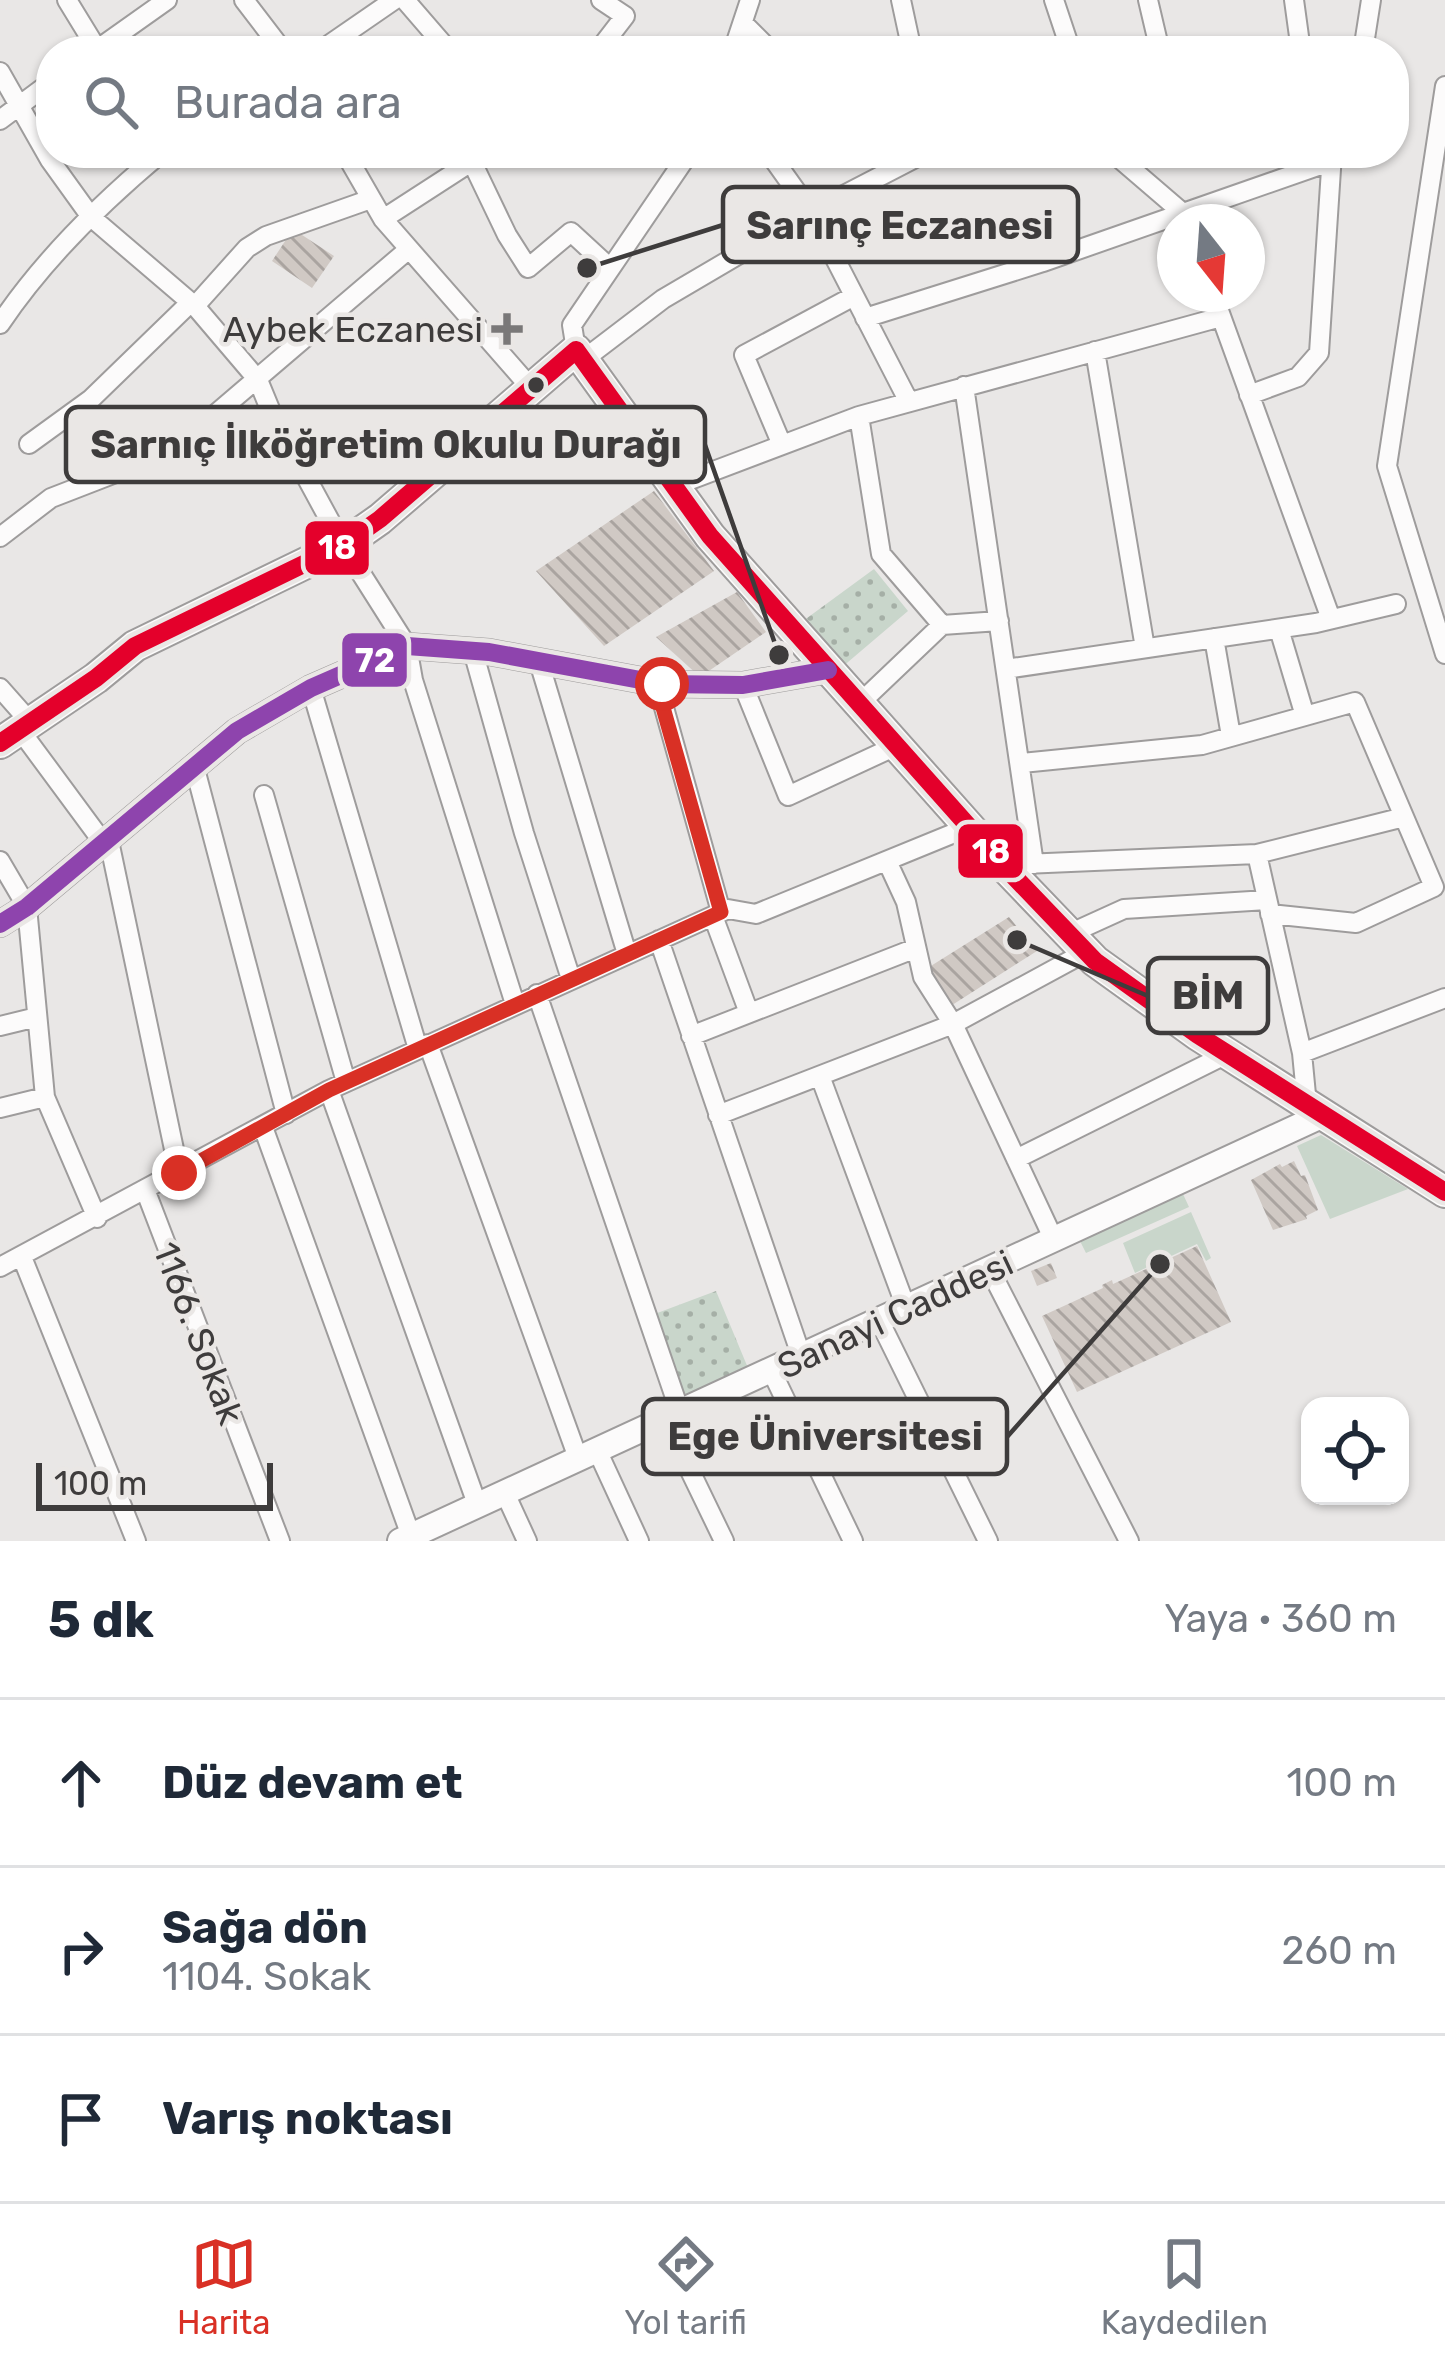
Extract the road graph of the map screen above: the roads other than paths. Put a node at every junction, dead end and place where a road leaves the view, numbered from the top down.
1 (67, 0) edge
2 (167, 0) edge
3 (244, 0) edge
4 (394, 0) edge
5 (405, 0) edge
6 (601, 0) edge
7 (751, 0) edge
8 (901, 0) edge
9 (1054, 0) edge
10 (1148, 0) edge
11 (1294, 0) edge
12 (1371, 0) edge
13 (743, 23) junction
14 (88, 36) edge
15 (116, 36) edge
16 (272, 36) edge
17 (342, 36) edge
18 (436, 36) edge
19 (610, 36) edge
20 (739, 36) edge
21 (756, 36) edge
22 (909, 36) edge
23 (1065, 36) edge
24 (1156, 36) edge
25 (1299, 36) edge
26 (1365, 36) edge
27 (0, 72) edge
28 (1445, 86) edge
29 (36, 93) edge
30 (17, 106) junction
31 (0, 120) edge
32 (36, 137) edge
33 (56, 168) edge
34 (144, 168) edge
35 (353, 168) edge
36 (461, 168) edge
37 (482, 168) edge
38 (679, 168) edge
39 (785, 168) edge
40 (896, 168) edge
41 (1130, 168) edge
42 (1305, 168) edge
43 (1331, 168) edge
44 (371, 199) junction
45 (1169, 204) edge
46 (1219, 204) edge
47 (1027, 208) dead end
48 (811, 212) junction
49 (91, 217) junction
50 (382, 218) junction
51 (1157, 227) edge
52 (409, 250) junction
53 (1043, 262) junction
54 (610, 268) junction
55 (854, 296) junction
56 (193, 304) junction
57 (1219, 312) edge
58 (1221, 317) junction
59 (865, 318) junction
60 (0, 324) edge
61 (1095, 351) junction
62 (579, 355) junction
63 (258, 380) junction
64 (964, 386) junction
65 (531, 388) junction
66 (1249, 395) junction
67 (909, 402) junction
68 (859, 416) junction
69 (28, 444) dead end
70 (782, 445) junction
71 (674, 486) junction
72 (0, 537) edge
73 (344, 545) junction
74 (1396, 604) dead end
75 (1331, 620) junction
76 (999, 621) junction
77 (941, 625) junction
78 (1279, 628) junction
79 (1214, 638) junction
80 (406, 646) junction
81 (1145, 648) junction
82 (473, 651) junction
83 (1445, 654) edge
84 (539, 662) junction
85 (1006, 668) junction
86 (828, 670) junction
87 (662, 684) junction
88 (743, 685) junction
89 (0, 688) edge
90 (311, 688) junction
91 (859, 704) junction
92 (1305, 716) junction
93 (17, 732) edge
94 (1232, 736) junction
95 (896, 746) junction
96 (1022, 763) junction
97 (194, 766) junction
98 (264, 795) dead end
99 (1404, 817) junction
100 (969, 827) junction
101 (105, 839) junction
102 (1257, 854) junction
103 (0, 861) edge
104 (886, 861) junction
105 (1018, 865) junction
106 (27, 907) junction
107 (1269, 907) junction
108 (717, 914) junction
109 (0, 924) edge
110 (658, 940) junction
111 (1078, 943) junction
112 (916, 948) junction
113 (627, 954) junction
114 (571, 979) junction
115 (537, 994) junction
116 (1445, 998) edge
117 (515, 1004) junction
118 (749, 1013) junction
119 (37, 1017) junction
120 (953, 1024) junction
121 (0, 1026) edge
122 (691, 1036) junction
123 (423, 1046) junction
124 (1302, 1053) junction
125 (1227, 1054) junction
126 (820, 1076) junction
127 (337, 1086) junction
128 (45, 1097) junction
129 (0, 1108) edge
130 (1315, 1110) junction
131 (286, 1114) junction
132 (718, 1115) junction
133 (263, 1127) junction
134 (1016, 1160) junction
135 (179, 1173) junction
136 (146, 1192) junction
137 (1445, 1192) edge
138 (97, 1218) junction
139 (1054, 1240) junction
140 (22, 1257) junction
141 (0, 1267) edge
142 (990, 1270) junction
143 (907, 1310) junction
144 (880, 1322) junction
145 (802, 1358) junction
146 (772, 1372) junction
147 (672, 1416) junction
148 (588, 1454) junction
149 (504, 1491) junction
150 (477, 1504) junction
151 (405, 1538) edge
152 (136, 1541) edge
153 (280, 1541) edge
154 (527, 1541) edge
155 (639, 1541) edge
156 (724, 1541) edge
157 (853, 1541) edge
158 (988, 1541) edge
159 (1130, 1541) edge

1 - 14 street
2 - 15 street
3 - 16 street
4 - 17 street
5 - 18 street
6 - 19 street
7 - 13 street
8 - 22 street
9 - 23 street
10 - 24 street
11 - 25 street
12 - 26 street
13 - 20 street
13 - 21 street
27 - 30 street
28 - 83 street
29 - 30 street
30 - 31 street
30 - 32 street
33 - 49 street
34 - 49 street
35 - 44 street
36 - 50 street
37 - 54 street
38 - 54 street
39 - 48 street
40 - 48 street
41 - 45 street
42 - 46 street
43 - 66 street
44 - 50 street
44 - 56 street
47 - 53 street
48 - 55 street
48 - 62 street
49 - 56 street
49 - 60 street
50 - 52 street
51 - 53 street
52 - 63 street
52 - 65 street
53 - 59 street
54 - 62 street
55 - 59 street
55 - 70 street
56 - 63 street
56 - 69 street
57 - 58 street
58 - 61 street
58 - 66 street
59 - 67 street
61 - 64 street
61 - 81 street
62 - 65 main road
62 - 71 main road
63 - 72 street
63 - 73 street
64 - 67 street
64 - 76 street
65 - 73 main road
66 - 75 street
67 - 68 street
68 - 70 street
68 - 77 street
70 - 71 street
71 - 86 main road
73 - 80 street
73 - 93 main road
74 - 75 street
75 - 78 street
76 - 77 street
76 - 85 street
77 - 91 street
78 - 79 street
78 - 92 street
79 - 81 street
79 - 94 street
80 - 82 street
80 - 90 street
80 - 117 street
81 - 85 street
82 - 84 street
82 - 114 street
84 - 87 street
84 - 113 street
85 - 96 street
86 - 88 street
86 - 91 main road
87 - 88 street
87 - 108 street
88 - 95 street
89 - 93 street
90 - 97 street
90 - 123 street
91 - 95 main road
92 - 94 street
92 - 99 street
93 - 101 street
94 - 96 street
95 - 100 main road
96 - 105 street
97 - 101 street
97 - 131 street
98 - 127 street
99 - 102 street
99 - 107 street
100 - 104 street
100 - 105 main road
101 - 106 street
101 - 135 street
102 - 105 street
102 - 107 street
103 - 106 street
104 - 108 street
104 - 112 street
105 - 111 main road
106 - 109 street
106 - 119 street
107 - 111 street
107 - 124 street
108 - 110 street
108 - 118 street
110 - 113 street
110 - 122 street
111 - 120 street
111 - 125 main road
112 - 118 street
112 - 120 street
113 - 114 street
114 - 115 street
115 - 117 street
115 - 147 street
116 - 124 street
117 - 123 street
118 - 122 street
119 - 121 street
119 - 128 street
120 - 126 street
120 - 134 street
122 - 132 street
123 - 127 street
123 - 148 street
124 - 130 street
125 - 130 main road
125 - 134 street
126 - 132 street
126 - 143 street
127 - 131 street
127 - 150 street
128 - 129 street
128 - 138 street
130 - 137 main road
130 - 139 street, Sanayi Caddesi
131 - 133 street
132 - 145 street
133 - 135 street
133 - 151 street
134 - 139 street
135 - 136 street
136 - 138 street
136 - 153 street, 1166. Sokak
138 - 140 street
139 - 142 street, Sanayi Caddesi
140 - 141 street
140 - 152 street
142 - 143 street, Sanayi Caddesi
142 - 159 street
143 - 144 street, Sanayi Caddesi
144 - 145 street, Sanayi Caddesi
144 - 158 street
145 - 146 street, Sanayi Caddesi
146 - 147 street, Sanayi Caddesi
146 - 157 street
147 - 148 street, Sanayi Caddesi
147 - 156 street
148 - 149 street, Sanayi Caddesi
148 - 155 street
149 - 150 street, Sanayi Caddesi
149 - 154 street
150 - 151 street, Sanayi Caddesi

